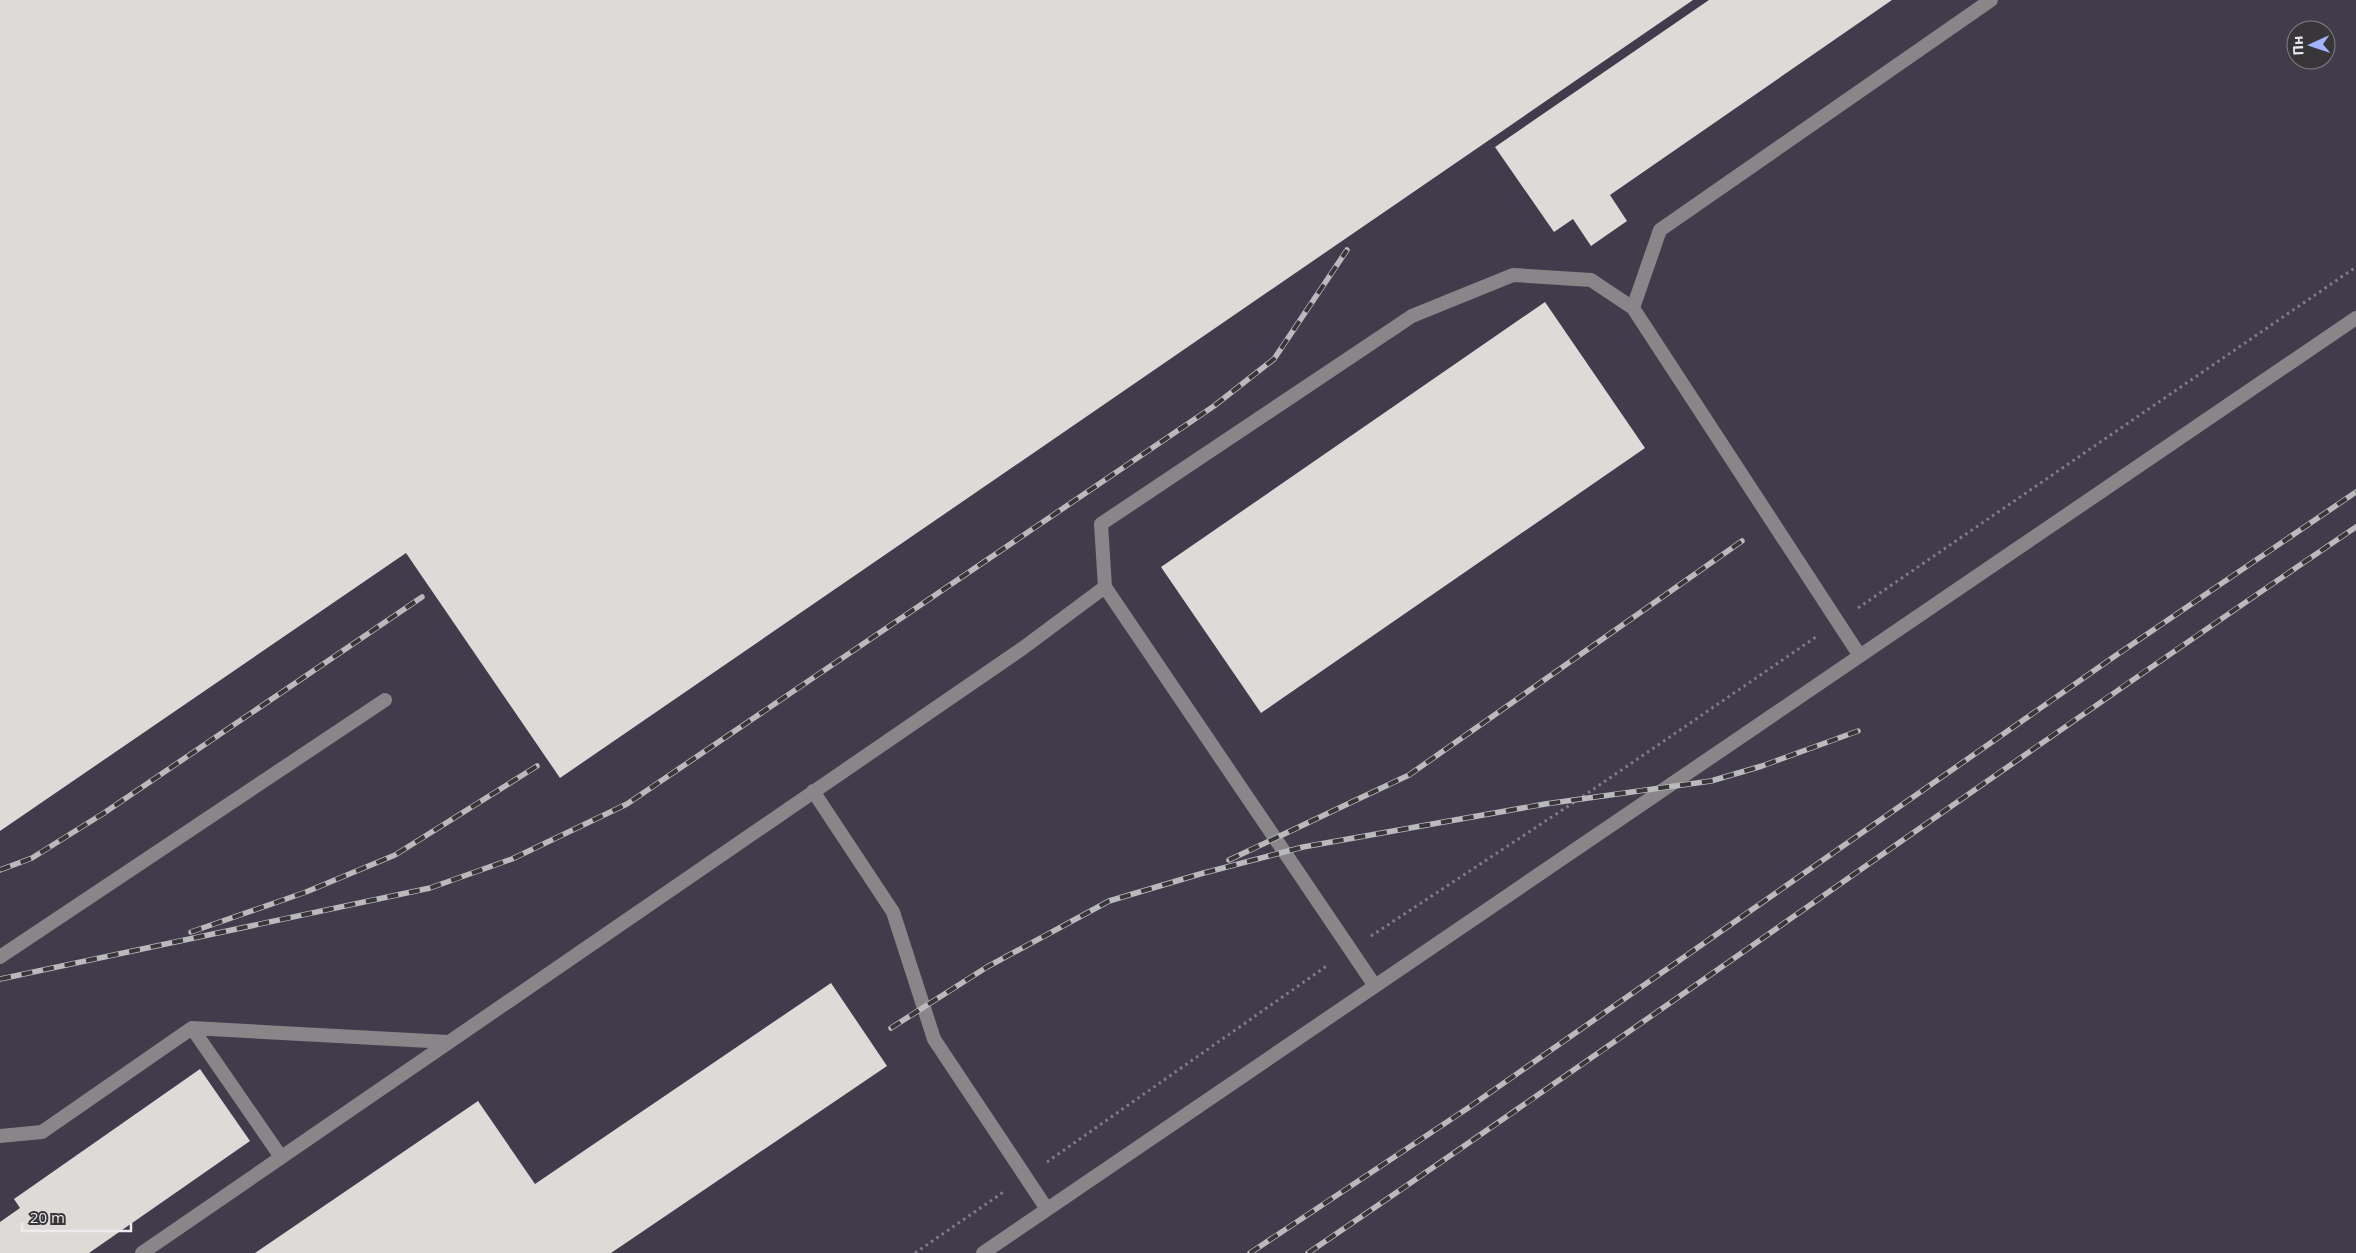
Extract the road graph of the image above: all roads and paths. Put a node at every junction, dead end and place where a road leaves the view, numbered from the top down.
1 (1991, 0) edge
2 (2356, 267) edge
3 (1633, 308) junction
4 (2356, 318) edge
5 (1105, 587) junction
6 (1837, 622) junction
7 (1860, 656) junction
8 (385, 700) dead end
9 (813, 791) junction
10 (1350, 950) junction
11 (0, 957) edge
12 (1375, 986) junction
13 (192, 1028) junction
14 (448, 1042) junction
15 (0, 1136) edge
16 (281, 1157) junction
17 (1026, 1177) junction
18 (1047, 1209) junction
19 (142, 1253) edge
20 (914, 1253) edge
21 (983, 1253) edge

1 - 3 lane
2 - 6 path
3 - 5 lane
3 - 6 lane
4 - 7 lane
5 - 9 lane
5 - 10 lane
6 - 7 lane
6 - 10 path
7 - 12 lane
8 - 11 lane
9 - 14 lane
9 - 17 lane
10 - 12 lane
10 - 17 path
12 - 18 lane
13 - 14 lane
13 - 15 lane
13 - 16 lane
14 - 16 lane
16 - 19 lane
17 - 18 lane
17 - 20 path
18 - 21 lane

